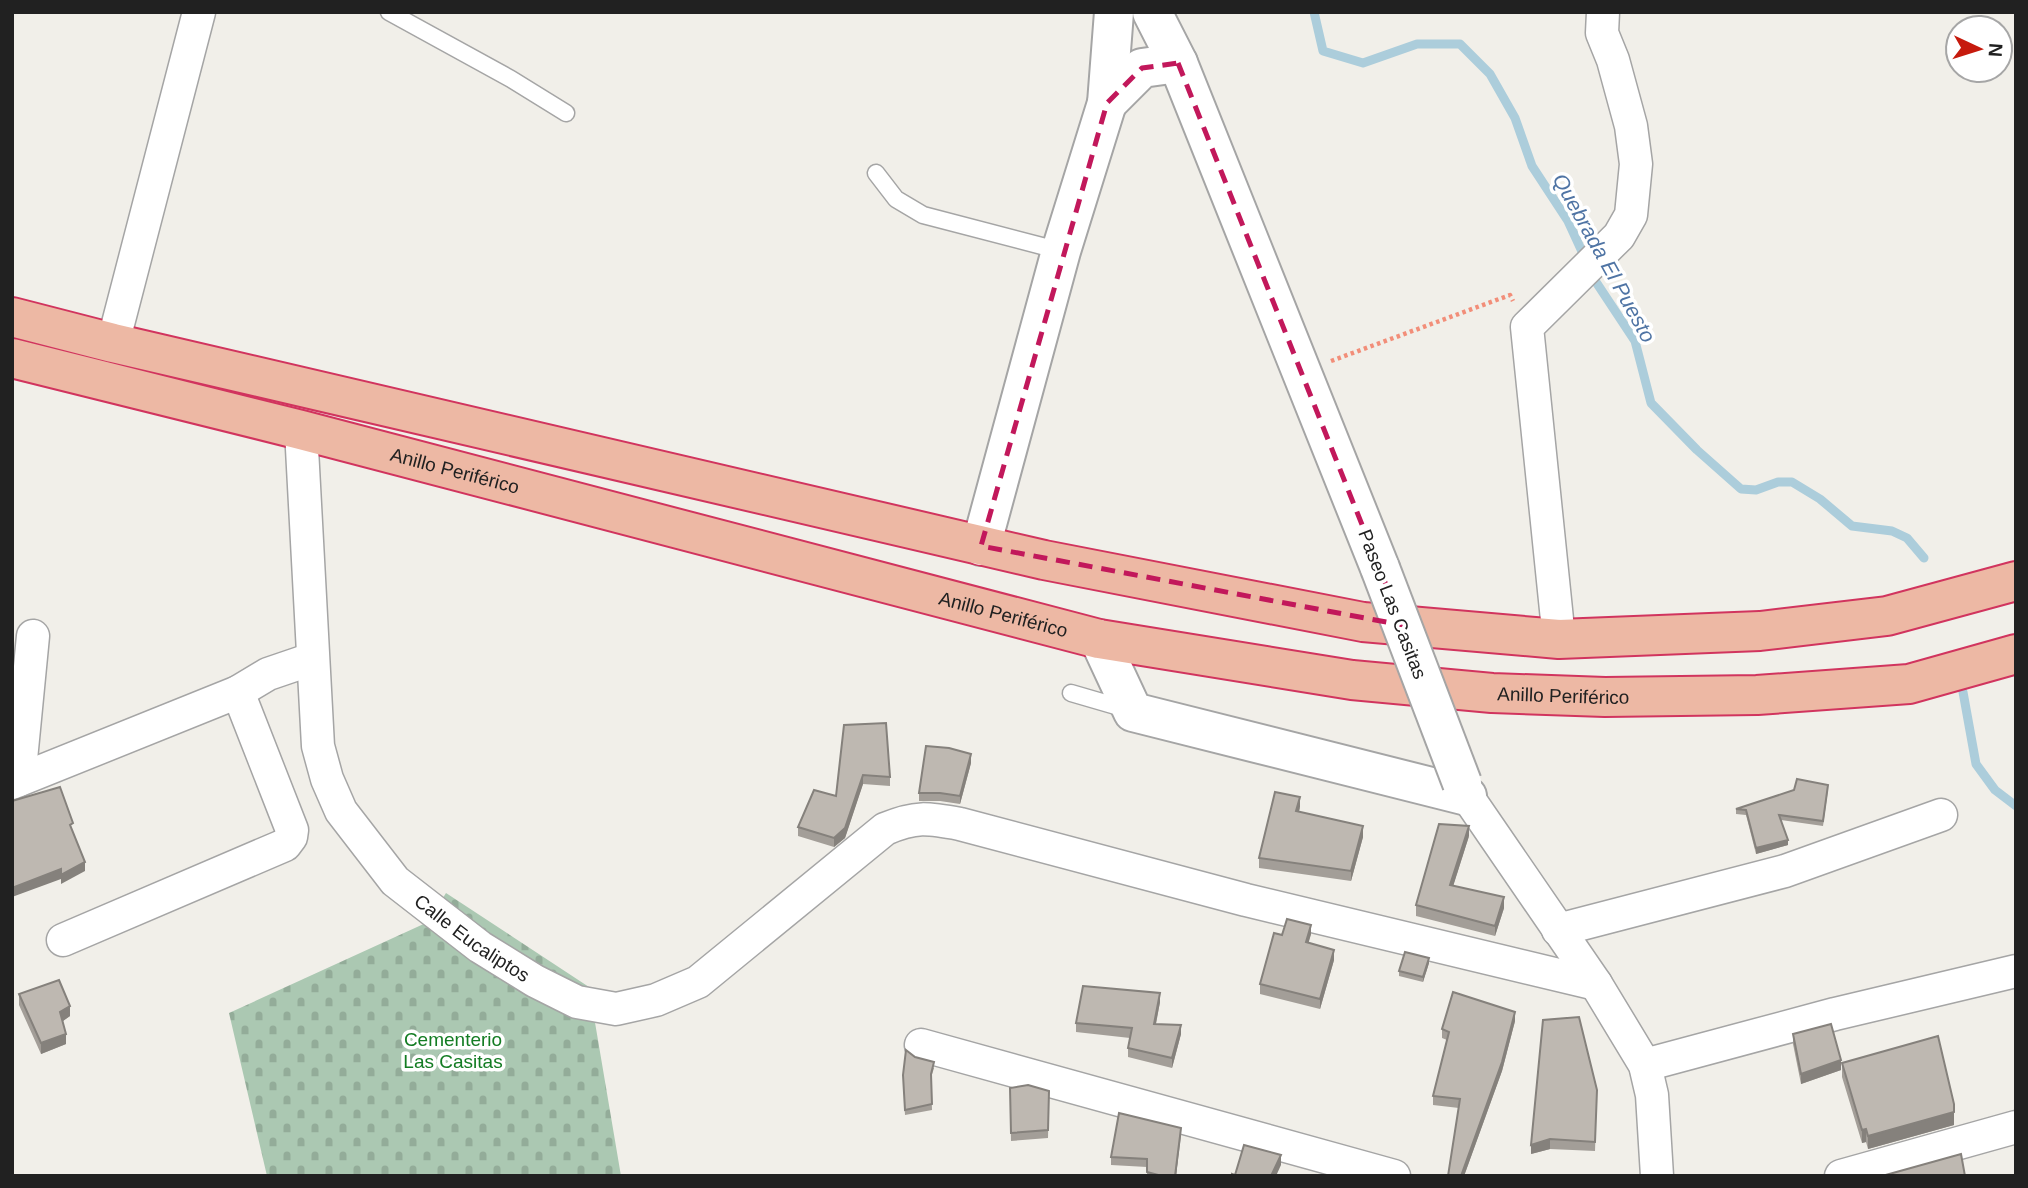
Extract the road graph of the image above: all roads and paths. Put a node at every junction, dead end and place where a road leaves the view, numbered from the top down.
1 (199, 12) edge
2 (389, 12) edge
3 (1114, 12) edge
4 (1152, 12) edge
5 (1603, 12) edge
6 (1178, 63) junction
7 (1107, 103) junction
8 (566, 113) dead end
9 (876, 173) dead end
10 (1061, 251) junction
11 (12, 317) edge
12 (1527, 327) junction
13 (113, 343) junction
14 (12, 358) edge
15 (1300, 372) junction
16 (300, 430) junction
17 (981, 546) junction
18 (2016, 580) edge
19 (33, 636) dead end
20 (1100, 639) junction
21 (1559, 639) junction
22 (2016, 654) edge
23 (312, 659) junction
24 (238, 692) junction
25 (1071, 693) dead end
26 (1133, 712) junction
27 (16, 781) edge
28 (1465, 789) junction
29 (1941, 815) dead end
30 (1558, 930) junction
31 (63, 940) dead end
32 (2016, 971) edge
33 (1596, 984) junction
34 (921, 1045) dead end
35 (1645, 1065) junction
36 (2016, 1127) edge
37 (1394, 1176) edge
38 (1657, 1176) edge
39 (1841, 1176) edge

1 - 13 street
2 - 8 lane
3 - 7 street
4 - 6 street, Paseo Las Casitas
5 - 12 street
6 - 7 street
6 - 15 street, Paseo Las Casitas
7 - 10 street
9 - 10 lane
10 - 17 street
11 - 13 highway
12 - 15 path
12 - 21 street
13 - 17 highway
14 - 16 highway, Anillo Periférico
15 - 28 street, Paseo Las Casitas, bridge
16 - 20 highway, Anillo Periférico
16 - 23 street, Calle Eucaliptos
17 - 21 highway
18 - 21 highway
19 - 27 street
20 - 22 highway, Anillo Periférico
20 - 26 street
23 - 24 street
23 - 33 street, Calle Eucaliptos
24 - 27 street
24 - 31 street
25 - 26 lane
26 - 28 street
28 - 30 street, Paseo Las Casitas
29 - 30 street
30 - 33 street, Paseo Las Casitas
32 - 35 street
33 - 35 street, Paseo Las Casitas
34 - 37 street
35 - 38 street, Paseo Las Casitas
36 - 39 street

